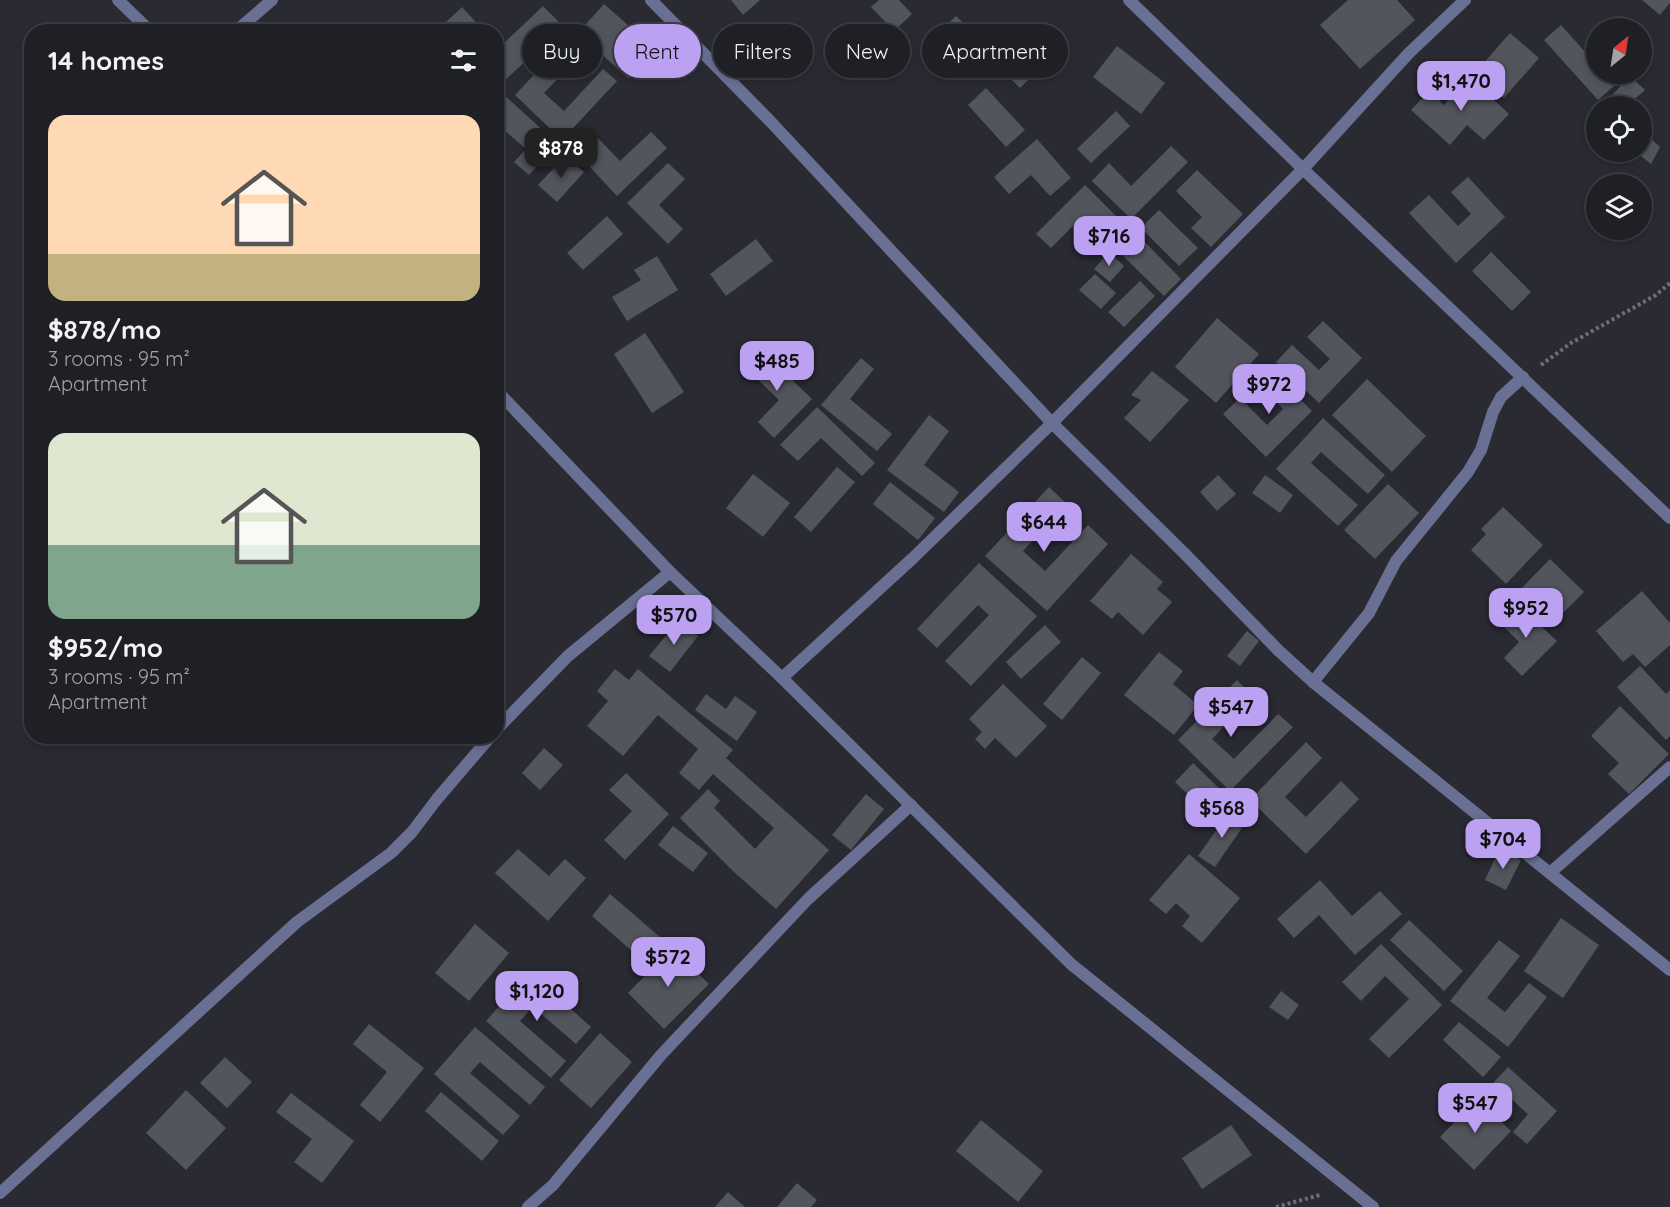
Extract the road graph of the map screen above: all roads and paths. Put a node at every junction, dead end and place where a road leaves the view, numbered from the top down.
1 (118, 0) edge
2 (272, 0) edge
3 (651, 0) edge
4 (1129, 0) edge
5 (1465, 0) edge
6 (143, 24) edge
7 (244, 24) edge
8 (1303, 170) junction
9 (1670, 283) edge
10 (1523, 377) junction
11 (504, 398) edge
12 (1052, 423) junction
13 (1670, 518) edge
14 (670, 572) junction
15 (782, 678) junction
16 (1313, 682) junction
17 (504, 722) edge
18 (484, 744) edge
19 (1670, 767) edge
20 (910, 805) junction
21 (1550, 873) junction
22 (1670, 970) edge
23 (0, 1193) edge
24 (1354, 1193) junction
25 (528, 1207) edge
26 (1276, 1207) edge
27 (1373, 1207) edge

1 - 6 street
2 - 7 street
3 - 12 street
4 - 8 street
5 - 8 street
8 - 10 street
8 - 12 street
9 - 10 path
10 - 13 street
10 - 16 street
11 - 14 street
12 - 15 street
12 - 16 street
14 - 15 street
14 - 17 street
15 - 20 street
16 - 21 street
18 - 23 street
19 - 21 street
20 - 24 street
20 - 25 street
21 - 22 street
24 - 26 path
24 - 27 street

